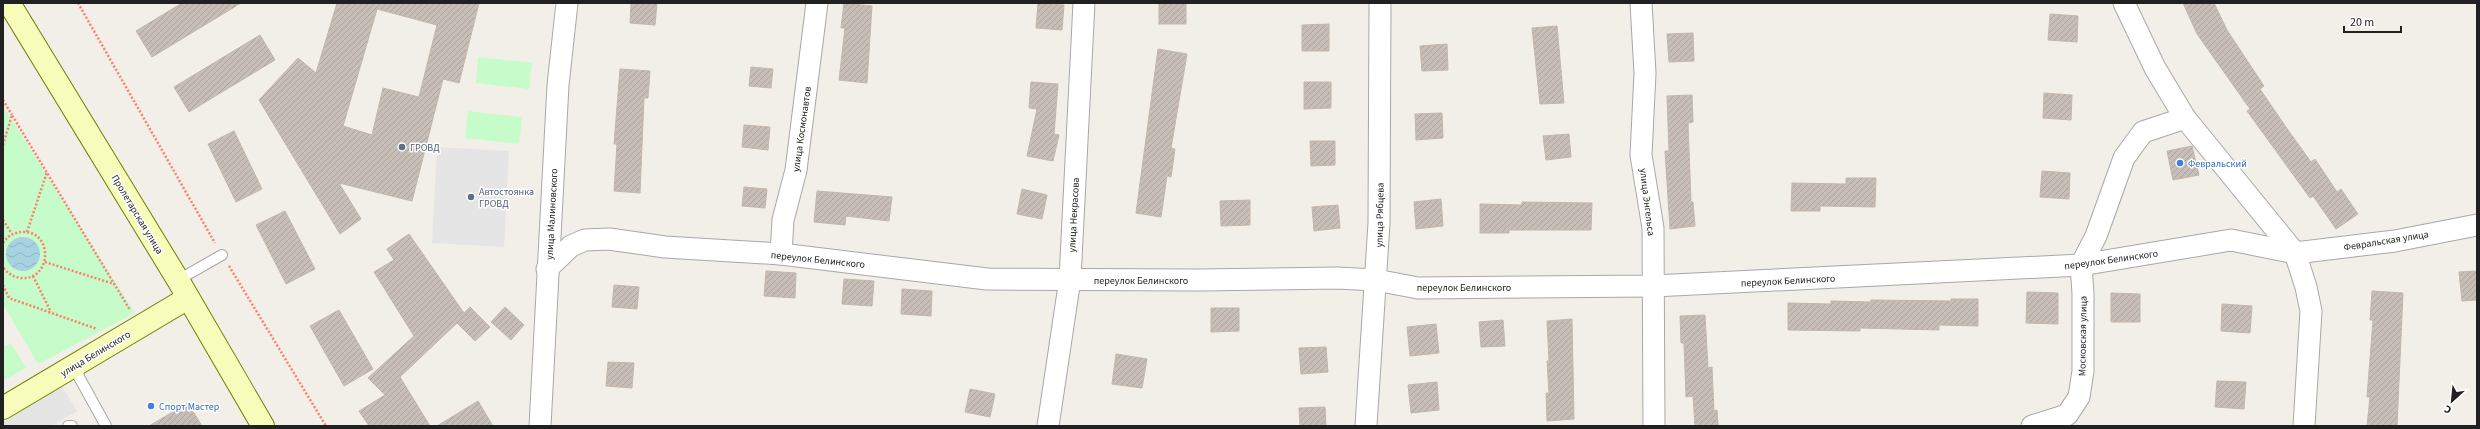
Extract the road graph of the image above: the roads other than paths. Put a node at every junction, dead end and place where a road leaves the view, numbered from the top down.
1 (567, 3) edge
2 (817, 3) edge
3 (1084, 3) edge
4 (1380, 3) edge
5 (1641, 3) edge
6 (2124, 3) edge
7 (17, 7) edge
8 (2185, 118) junction
9 (2477, 225) edge
10 (2295, 253) junction
11 (781, 254) junction
12 (222, 255) road end
13 (2081, 265) junction
14 (547, 270) junction
15 (1070, 279) junction
16 (1376, 280) junction
17 (1653, 286) junction
18 (183, 289) junction
19 (77, 364) junction
20 (542, 389) junction
21 (3, 408) edge
22 (68, 426) edge
23 (72, 426) edge
24 (106, 426) edge
25 (263, 426) edge
26 (533, 426) edge
27 (540, 426) edge
28 (1048, 426) edge
29 (1366, 426) edge
30 (1654, 426) edge
31 (2032, 426) edge
32 (2304, 426) edge

1 - 14 street, улица Малиновского
2 - 11 street, улица Космонавтов
3 - 15 street, улица Некрасова
4 - 16 street, улица Рябцева
5 - 17 street, улица Энгельса
6 - 8 street
7 - 18 main road, Пролетарская улица
8 - 10 street
8 - 13 street
9 - 10 street, Февральская улица
10 - 13 street, переулок Белинского
10 - 32 street
11 - 14 street, переулок Белинского
11 - 15 street, переулок Белинского
12 - 18 lane
13 - 17 street, переулок Белинского
13 - 31 street, Московская улица
14 - 20 street, улица Малиновского
15 - 16 street, переулок Белинского
15 - 28 street, улица Некрасова
16 - 17 street, переулок Белинского
16 - 29 street, улица Рябцева
17 - 30 street, улица Энгельса
18 - 19 main road, улица Белинского
18 - 25 main road, Пролетарская улица
19 - 21 main road, улица Белинского
19 - 24 lane
20 - 26 street
20 - 27 street, улица Малиновского
22 - 23 lane

